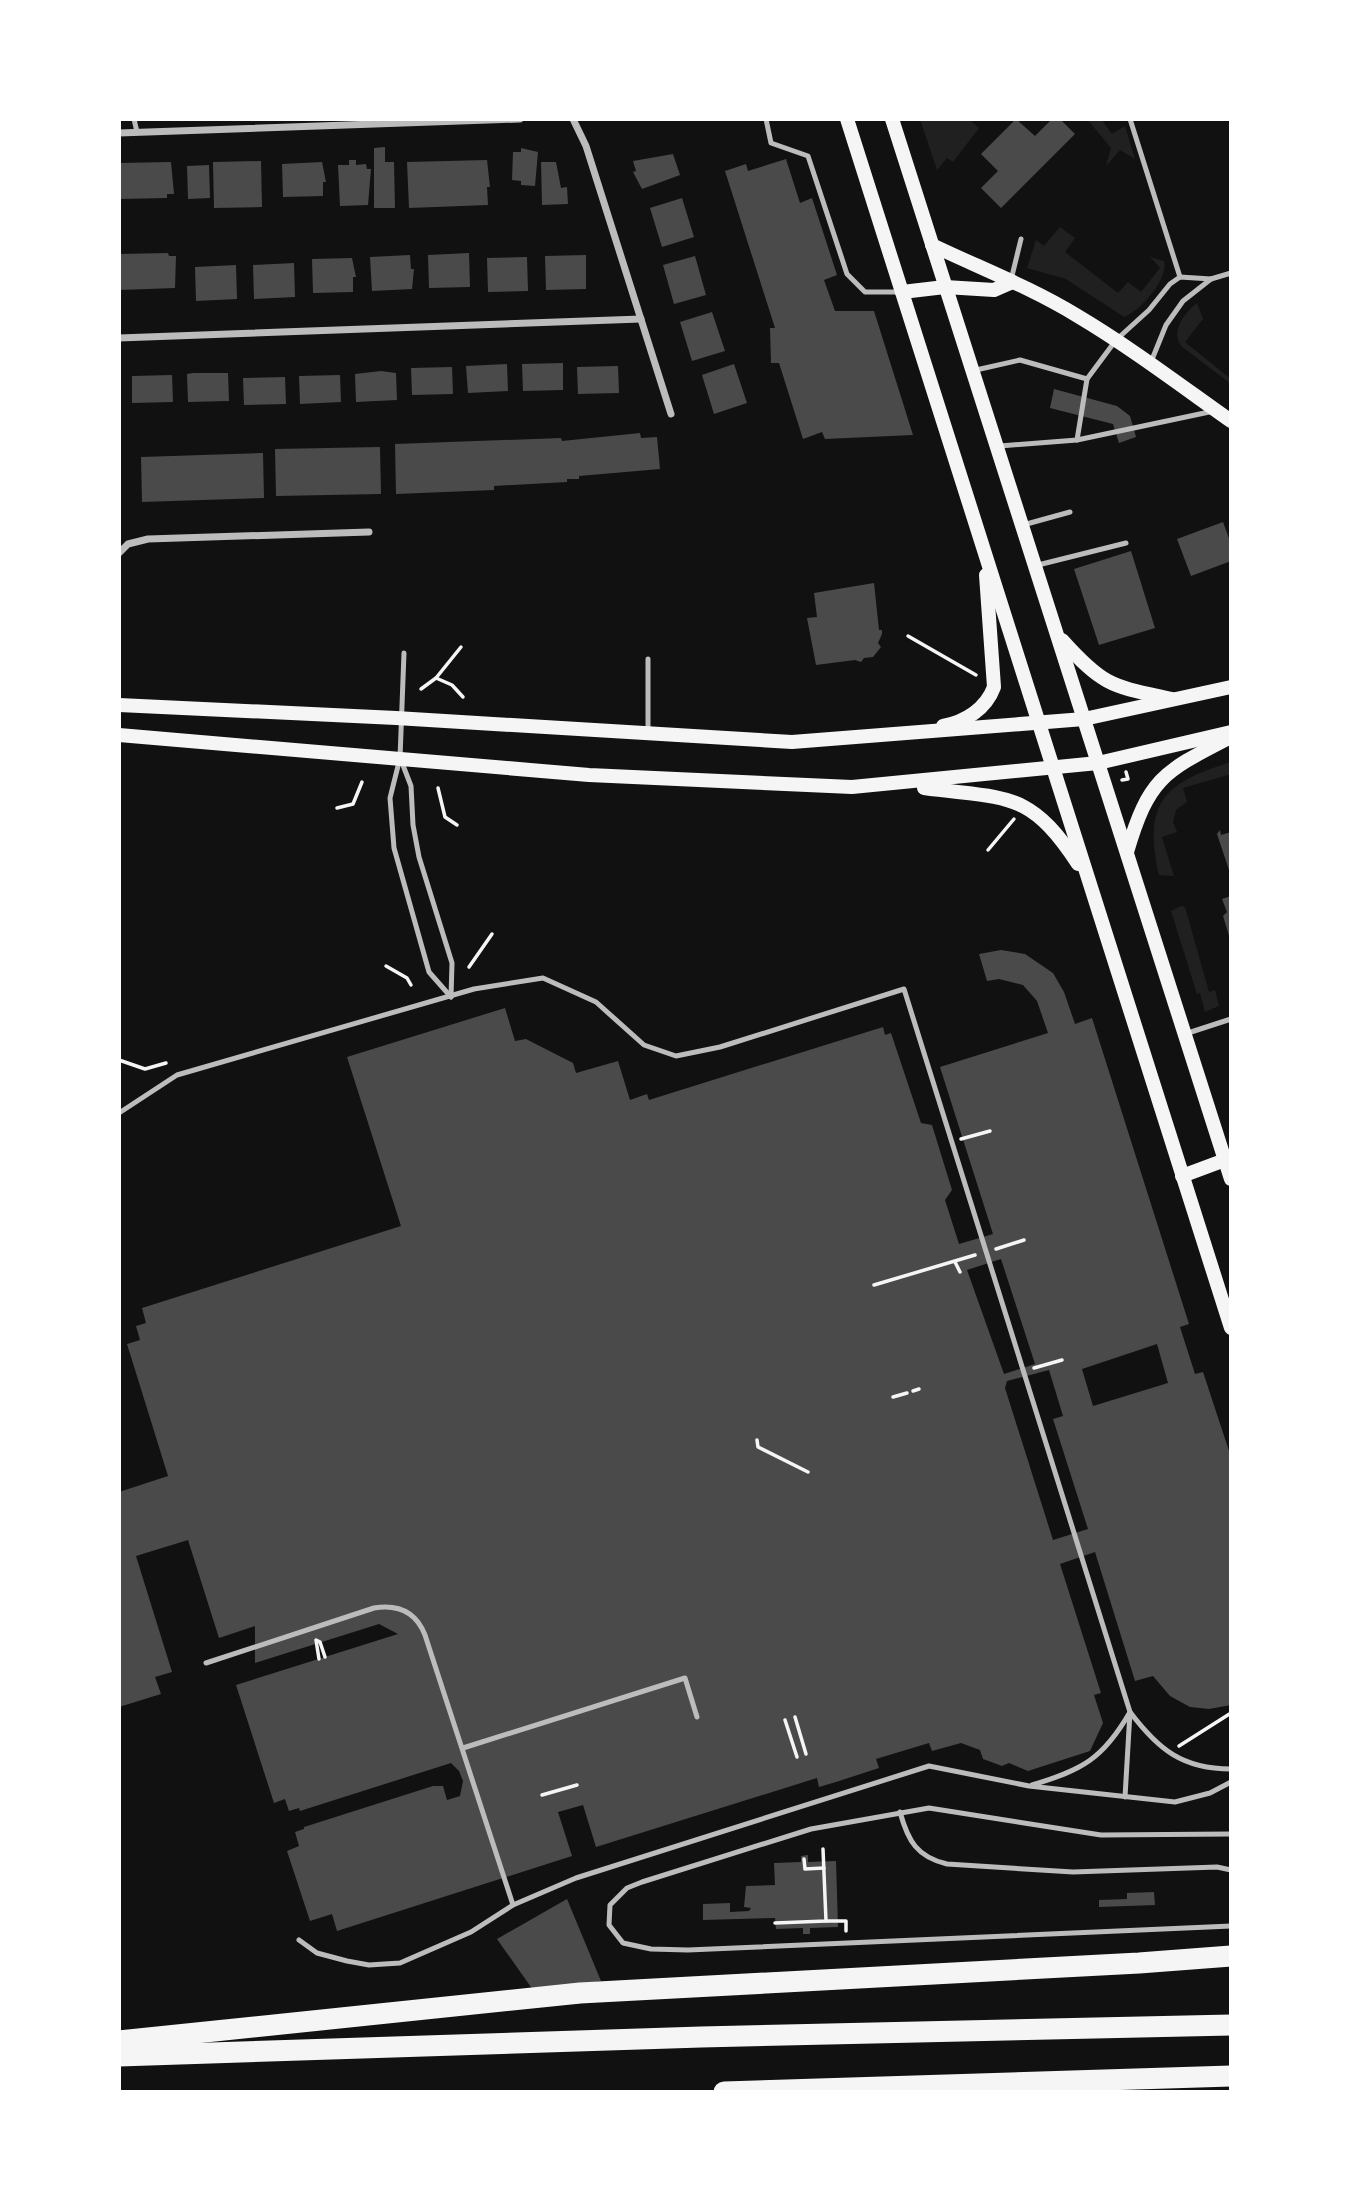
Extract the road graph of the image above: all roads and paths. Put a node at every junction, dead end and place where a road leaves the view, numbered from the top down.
1 (134, 119) edge
2 (520, 119) edge
3 (573, 119) edge
4 (766, 119) edge
5 (836, 119) edge
6 (847, 119) edge
7 (892, 119) edge
8 (1130, 119) edge
9 (137, 132) junction
10 (119, 133) edge
11 (853, 143) junction
12 (1021, 239) dead end
13 (932, 245) junction
14 (1231, 273) edge
15 (1180, 277) junction
16 (1211, 279) junction
17 (1010, 283) junction
18 (945, 288) junction
19 (902, 292) junction
20 (641, 319) junction
21 (119, 338) edge
22 (1116, 340) junction
23 (1150, 363) junction
24 (972, 370) junction
25 (1087, 379) junction
26 (1217, 411) junction
27 (671, 414) dead end
28 (1231, 421) edge
29 (1077, 440) junction
30 (997, 447) junction
31 (1070, 512) dead end
32 (1022, 525) junction
33 (369, 532) dead end
34 (1126, 543) dead end
35 (984, 549) junction
36 (119, 552) edge
37 (1035, 566) junction
38 (1057, 635) junction
39 (908, 636) dead end
40 (460, 647) dead end
41 (404, 653) dead end
42 (648, 659) dead end
43 (436, 678) junction
44 (981, 678) dead end
45 (1231, 687) edge
46 (421, 689) dead end
47 (463, 697) dead end
48 (1181, 700) junction
49 (119, 705) edge
50 (402, 718) junction
51 (1084, 719) junction
52 (1038, 724) junction
53 (1231, 732) edge
54 (648, 735) junction
55 (119, 736) edge
56 (874, 737) junction
57 (1231, 737) edge
58 (400, 758) junction
59 (1098, 763) junction
60 (1052, 770) junction
61 (1125, 770) dead end
62 (1128, 779) junction
63 (1122, 780) dead end
64 (362, 782) dead end
65 (1134, 783) dead end
66 (898, 785) junction
67 (438, 788) dead end
68 (337, 808) dead end
69 (1020, 814) dead end
70 (457, 825) dead end
71 (988, 850) dead end
72 (1127, 853) junction
73 (1088, 880) junction
74 (492, 934) dead end
75 (386, 966) dead end
76 (469, 967) dead end
77 (411, 985) dead end
78 (451, 997) junction
79 (1231, 1018) edge
80 (1185, 1034) junction
81 (119, 1060) edge
82 (166, 1063) dead end
83 (119, 1113) edge
84 (990, 1131) dead end
85 (964, 1139) dead end
86 (1225, 1160) junction
87 (1182, 1176) junction
88 (1231, 1179) edge
89 (1024, 1240) dead end
90 (997, 1248) dead end
91 (964, 1259) dead end
92 (957, 1261) junction
93 (917, 1274) dead end
94 (874, 1285) dead end
95 (1231, 1328) edge
96 (1062, 1360) dead end
97 (1038, 1367) dead end
98 (919, 1388) dead end
99 (913, 1391) dead end
100 (907, 1392) dead end
101 (893, 1397) dead end
102 (757, 1440) dead end
103 (808, 1472) dead end
104 (325, 1657) dead end
105 (319, 1659) dead end
106 (206, 1663) dead end
107 (1130, 1712) junction
108 (1231, 1713) edge
109 (697, 1717) dead end
110 (795, 1717) dead end
111 (785, 1720) dead end
112 (1177, 1747) dead end
113 (463, 1748) junction
114 (806, 1754) dead end
115 (797, 1757) dead end
116 (1231, 1769) edge
117 (1231, 1782) edge
118 (577, 1785) dead end
119 (1029, 1786) junction
120 (542, 1796) dead end
121 (1125, 1797) junction
122 (900, 1812) junction
123 (1231, 1834) edge
124 (823, 1849) dead end
125 (804, 1859) dead end
126 (824, 1868) junction
127 (1231, 1870) edge
128 (513, 1905) junction
129 (807, 1922) junction
130 (826, 1922) junction
131 (775, 1923) dead end
132 (1229, 1926) edge
133 (807, 1931) dead end
134 (847, 1935) dead end
135 (299, 1940) dead end
136 (1231, 1956) edge
137 (1231, 2016) edge
138 (1131, 2025) junction
139 (1231, 2025) edge
140 (119, 2041) edge
141 (119, 2056) edge
142 (1231, 2077) edge
143 (724, 2092) edge

1 - 9 lane
2 - 9 street
3 - 20 street
4 - 19 lane
5 - 11 main road
6 - 11 main road
7 - 13 main road
8 - 15 lane
9 - 10 street
11 - 19 main road
12 - 17 lane
13 - 17 main road
13 - 18 main road
14 - 16 lane
15 - 16 lane
15 - 22 lane
16 - 23 lane
17 - 18 main road
17 - 22 main road
18 - 19 main road
18 - 24 main road
19 - 35 main road
20 - 21 street
20 - 27 street
22 - 23 main road
22 - 25 lane
23 - 26 main road
24 - 25 lane
24 - 30 main road
25 - 29 lane
26 - 28 main road
26 - 29 lane
29 - 30 lane
30 - 32 main road
31 - 32 lane
32 - 37 main road
33 - 36 street
34 - 37 lane
35 - 52 main road
35 - 56 main road
37 - 38 main road
38 - 48 main road
38 - 51 main road
39 - 44 path
40 - 43 path
41 - 50 lane
42 - 54 lane
43 - 46 path
43 - 47 path
45 - 48 main road
48 - 51 main road
49 - 50 main road
50 - 54 main road
50 - 58 lane
51 - 52 main road
51 - 59 main road
52 - 56 main road
52 - 60 main road
53 - 59 main road
54 - 56 main road
55 - 58 main road
57 - 72 main road
58 - 66 main road
58 - 78 lane
58 - 78 lane
59 - 60 main road
59 - 72 main road
60 - 66 main road
60 - 73 main road
61 - 62 path
62 - 63 path
62 - 65 path
64 - 68 path
66 - 73 main road
67 - 70 path
69 - 71 path
72 - 80 main road
73 - 87 main road
74 - 76 path
75 - 77 path
78 - 83 lane
78 - 107 lane
79 - 80 lane
80 - 86 main road
81 - 82 path
84 - 85 path
86 - 87 main road
86 - 88 main road
87 - 95 main road
89 - 90 path
91 - 92 path
92 - 93 path
92 - 94 path
96 - 97 path
98 - 99 path
100 - 101 path
102 - 103 path
104 - 105 path
106 - 113 lane
107 - 116 lane
107 - 119 lane
107 - 121 lane
108 - 112 path
109 - 113 lane
110 - 114 path
111 - 115 path
113 - 128 lane
117 - 121 lane
118 - 120 path
119 - 121 lane
119 - 128 lane
122 - 123 lane
122 - 127 lane
122 - 132 lane
124 - 126 path
125 - 126 path
126 - 130 path
128 - 135 lane
129 - 130 path
129 - 131 path
129 - 133 path
130 - 134 path
136 - 140 highway
137 - 138 highway
138 - 139 highway
138 - 141 highway
142 - 143 highway

